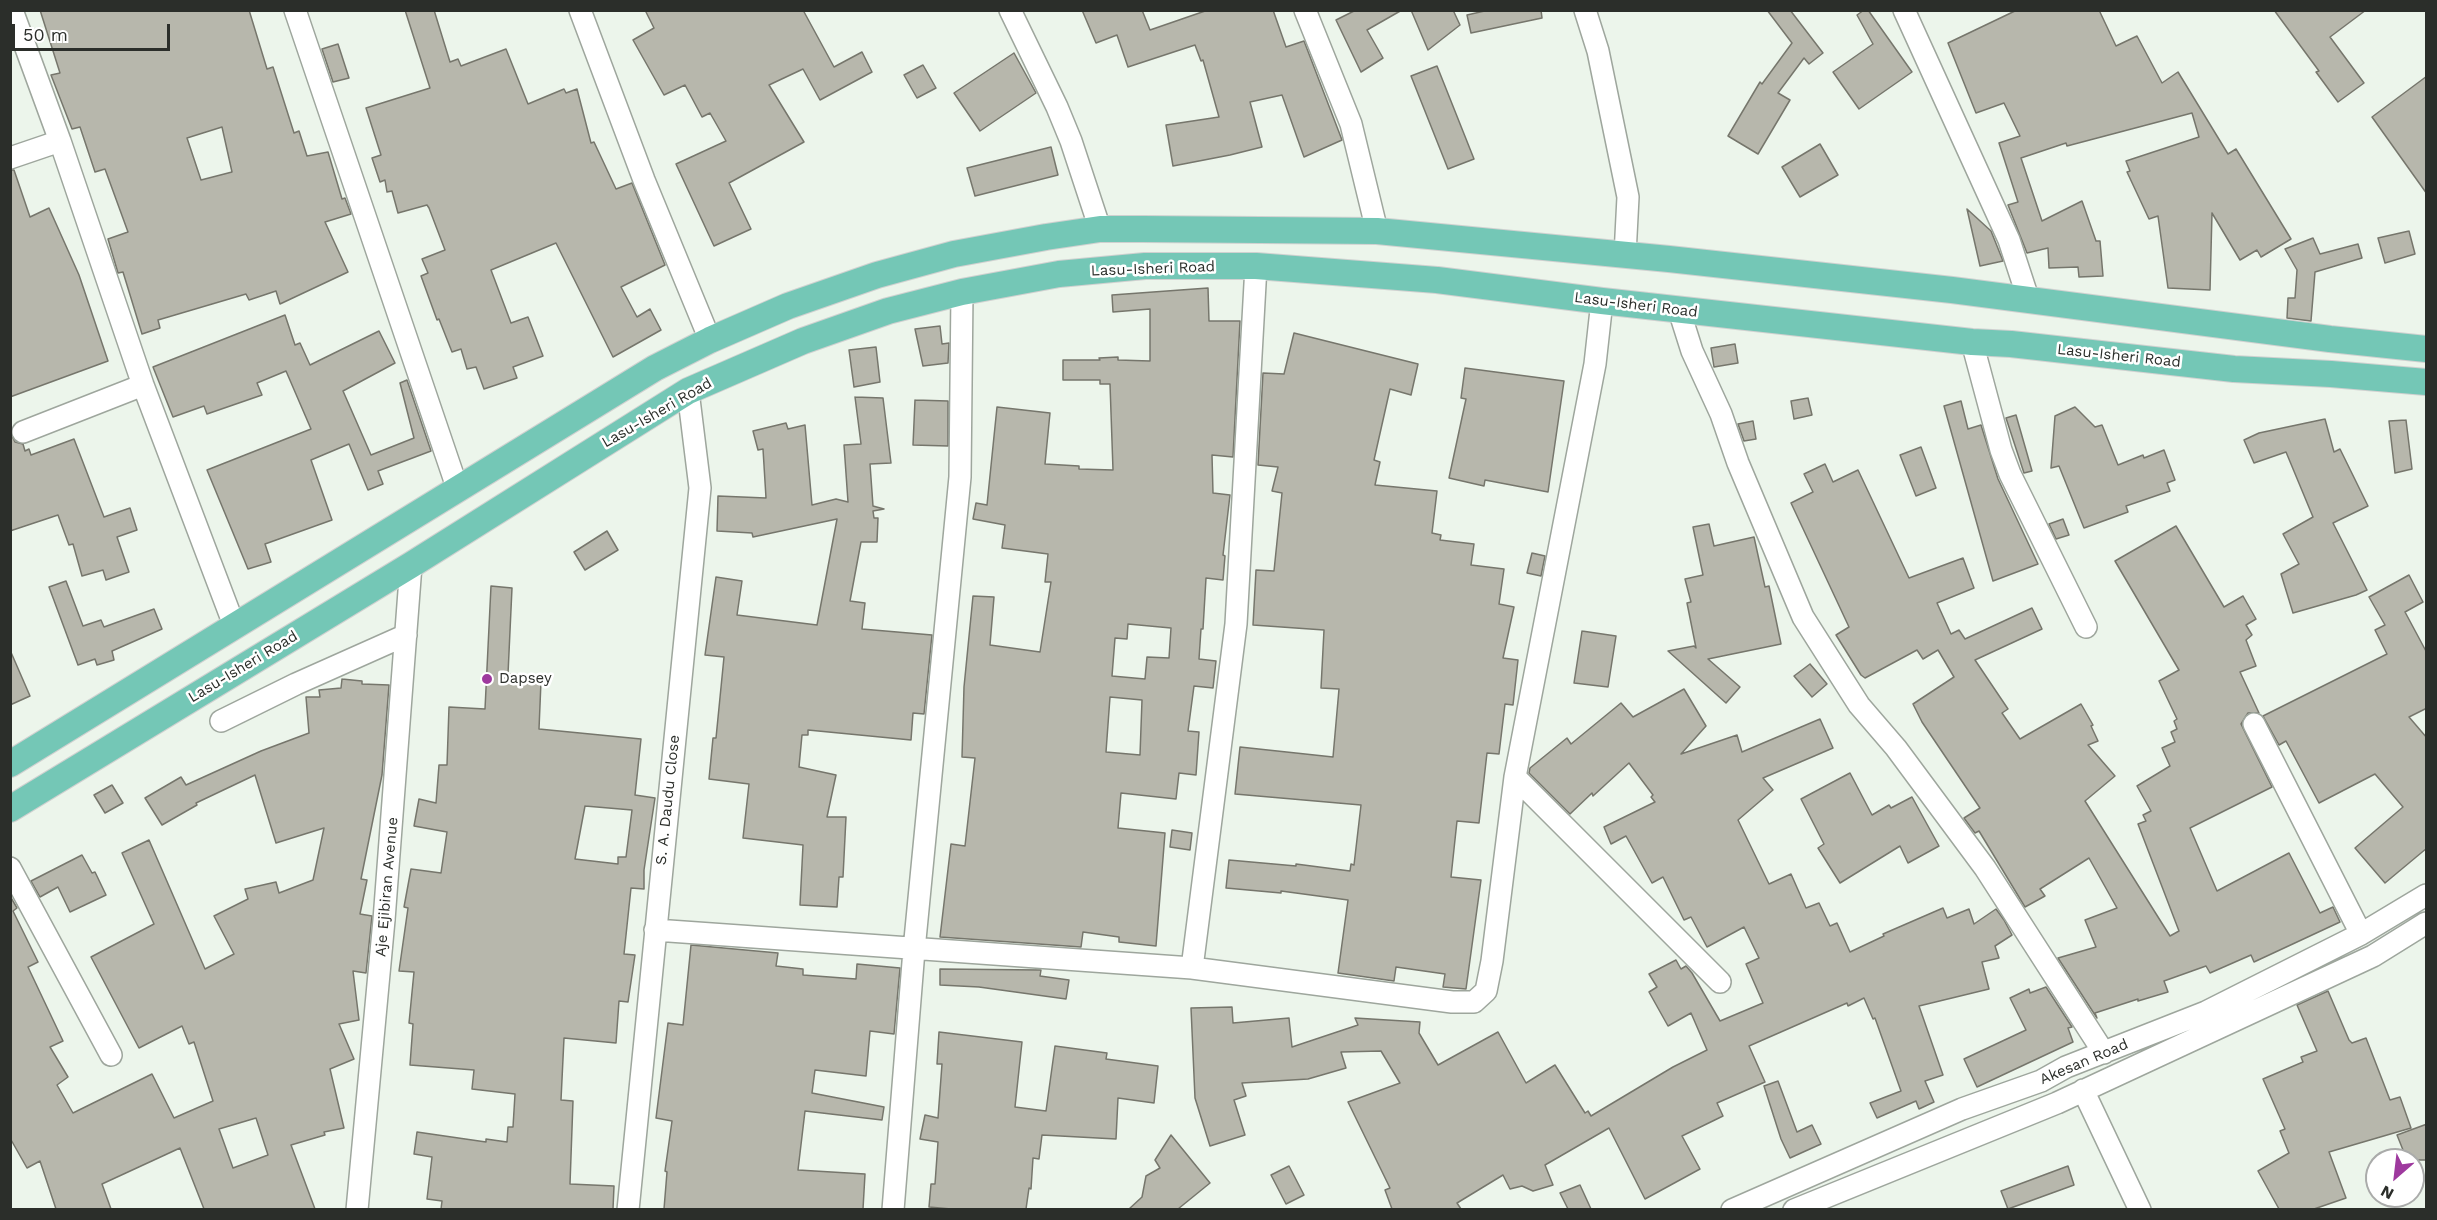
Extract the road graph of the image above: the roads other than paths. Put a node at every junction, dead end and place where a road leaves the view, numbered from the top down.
1 (12, 10) edge
2 (295, 10) edge
3 (580, 10) edge
4 (1011, 10) edge
5 (1305, 10) edge
6 (1585, 10) edge
7 (1905, 10) edge
8 (60, 141) junction
9 (10, 158) edge
10 (1100, 229) junction
11 (1377, 231) junction
12 (1625, 255) junction
13 (1256, 266) junction
14 (962, 292) junction
15 (2028, 298) junction
16 (1602, 301) junction
17 (1679, 310) junction
18 (710, 340) junction
19 (1972, 342) junction
20 (2427, 349) edge
21 (2427, 382) edge
22 (143, 385) junction
23 (688, 391) junction
24 (23, 432) dead end
25 (458, 490) junction
26 (411, 565) junction
27 (234, 625) junction
28 (2086, 627) dead end
29 (406, 635) junction
30 (221, 721) dead end
31 (2254, 724) dead end
32 (10, 764) edge
33 (1515, 777) junction
34 (10, 809) edge
35 (10, 868) edge
36 (2427, 895) edge
37 (2427, 923) edge
38 (655, 930) junction
39 (2361, 934) junction
40 (914, 950) junction
41 (1192, 969) junction
42 (1720, 982) dead end
43 (2104, 1053) junction
44 (111, 1055) dead end
45 (2084, 1090) junction
46 (357, 1209) edge
47 (628, 1209) edge
48 (893, 1209) edge
49 (1732, 1209) edge
50 (1794, 1209) edge
51 (2140, 1209) edge

1 - 8 street
2 - 25 street
3 - 18 street
4 - 10 street
5 - 11 street
6 - 12 street
7 - 15 street
8 - 9 street
8 - 22 street
10 - 11 main road
10 - 18 main road
11 - 12 main road
12 - 15 main road
13 - 14 main road, Lasu-Isheri Road
13 - 16 main road, Lasu-Isheri Road
13 - 41 street
14 - 23 main road, Lasu-Isheri Road
14 - 40 street
15 - 20 main road
16 - 17 main road, Lasu-Isheri Road
16 - 33 street
17 - 19 main road, Lasu-Isheri Road
17 - 43 street
18 - 25 main road
19 - 21 main road, Lasu-Isheri Road
19 - 28 street
22 - 24 street
22 - 27 street
23 - 26 main road, Lasu-Isheri Road
23 - 38 street, S. A. Daudu Close
25 - 27 main road
26 - 29 street, Aje Ejibiran Avenue
26 - 34 main road, Lasu-Isheri Road
27 - 32 main road
29 - 30 street
29 - 46 street, Aje Ejibiran Avenue
31 - 39 street
33 - 41 street
33 - 42 street
35 - 44 street
36 - 39 street, Akesan Road
37 - 45 street, Akesan Road
38 - 40 street
38 - 47 street, S. A. Daudu Close
39 - 43 street, Akesan Road
40 - 41 street
40 - 48 street
43 - 49 street, Akesan Road
45 - 50 street, Akesan Road
45 - 51 street

